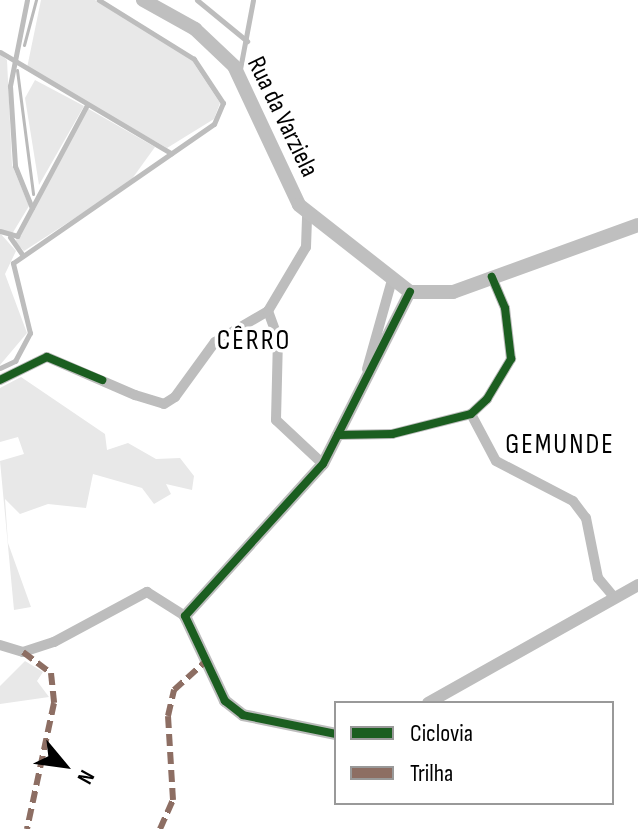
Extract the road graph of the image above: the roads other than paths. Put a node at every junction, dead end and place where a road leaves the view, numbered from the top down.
1 (27, 0) edge
2 (99, 0) edge
3 (143, 0) edge
4 (197, 0) edge
5 (253, 0) edge
6 (248, 42) junction
7 (0, 52) edge
8 (10, 57) junction
9 (237, 75) junction
10 (87, 105) junction
11 (171, 153) junction
12 (32, 208) junction
13 (307, 214) junction
14 (638, 225) edge
15 (0, 231) edge
16 (10, 237) junction
17 (22, 254) junction
18 (492, 277) junction
19 (392, 280) junction
20 (410, 292) junction
21 (268, 311) junction
22 (0, 368) edge
23 (369, 378) junction
24 (0, 380) edge
25 (471, 414) junction
26 (338, 435) junction
27 (323, 464) junction
28 (638, 585) edge
29 (614, 597) junction
30 (185, 616) junction
31 (0, 645) edge
32 (432, 701) edge
33 (334, 734) edge

1 - 8 lane
2 - 11 lane
3 - 9 main road, Rua da Varziela
4 - 6 lane
5 - 6 lane
6 - 9 lane
7 - 8 lane
8 - 10 lane
8 - 12 lane
9 - 13 main road, Rua da Varziela
10 - 11 lane
10 - 12 lane
11 - 17 lane
12 - 16 lane
13 - 19 main road, Rua da Varziela
13 - 21 street
14 - 18 main road
15 - 16 lane
16 - 17 lane
17 - 22 lane
18 - 20 main road
18 - 25 street
19 - 20 main road, Rua da Varziela
19 - 23 street
20 - 23 street
21 - 24 street
21 - 27 street
23 - 26 street
25 - 26 street
25 - 29 street
26 - 27 street
27 - 30 street
28 - 29 street
29 - 32 street
30 - 31 street
30 - 33 street

